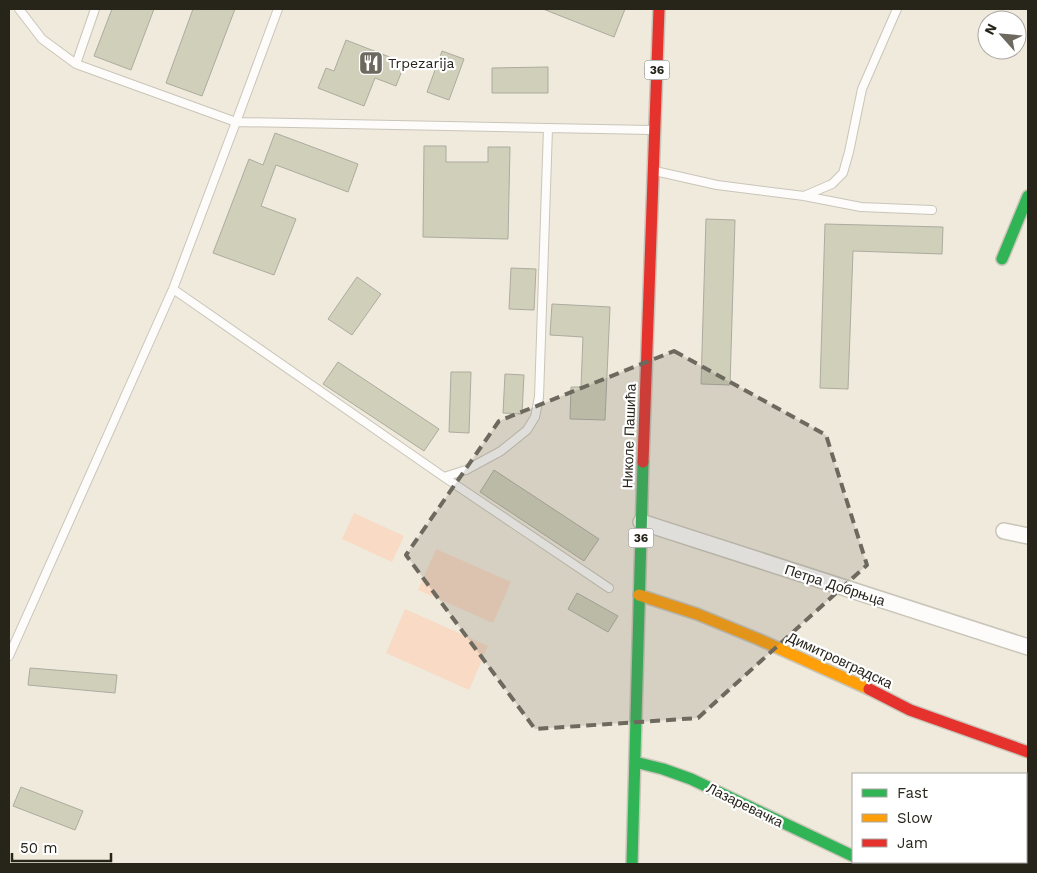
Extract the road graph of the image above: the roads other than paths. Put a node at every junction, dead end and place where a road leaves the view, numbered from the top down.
1 (18, 9) edge
2 (95, 9) edge
3 (278, 9) edge
4 (659, 9) edge
5 (897, 9) edge
6 (76, 64) junction
7 (236, 122) junction
8 (548, 128) junction
9 (654, 130) junction
10 (654, 171) junction
11 (804, 196) junction
12 (1028, 196) edge
13 (932, 210) dead end
14 (1002, 259) dead end
15 (173, 288) junction
16 (444, 477) junction
17 (641, 522) junction
18 (1004, 531) dead end
19 (1028, 536) edge
20 (609, 588) dead end
21 (639, 595) junction
22 (1028, 647) edge
23 (9, 656) edge
24 (1028, 752) edge
25 (635, 762) junction
26 (852, 856) edge
27 (632, 864) edge

1 - 6 lane
2 - 6 lane
3 - 7 lane
4 - 9 main road, Николе Пашића / 36
5 - 11 lane
6 - 7 lane
7 - 8 lane
7 - 15 lane
8 - 9 lane
8 - 16 lane
9 - 10 main road, Николе Пашића / 36
10 - 11 lane
10 - 17 main road, Николе Пашића / 36
11 - 13 lane
12 - 14 main road
15 - 16 lane
15 - 23 lane
16 - 20 lane
17 - 21 main road, Николе Пашића / 36
17 - 22 street, Петра Добрњца
18 - 19 street
21 - 24 main road, Димитровградска
21 - 25 main road, Николе Пашића / 36
25 - 26 main road, Лазаревачка
25 - 27 main road, Николе Пашића / 36

